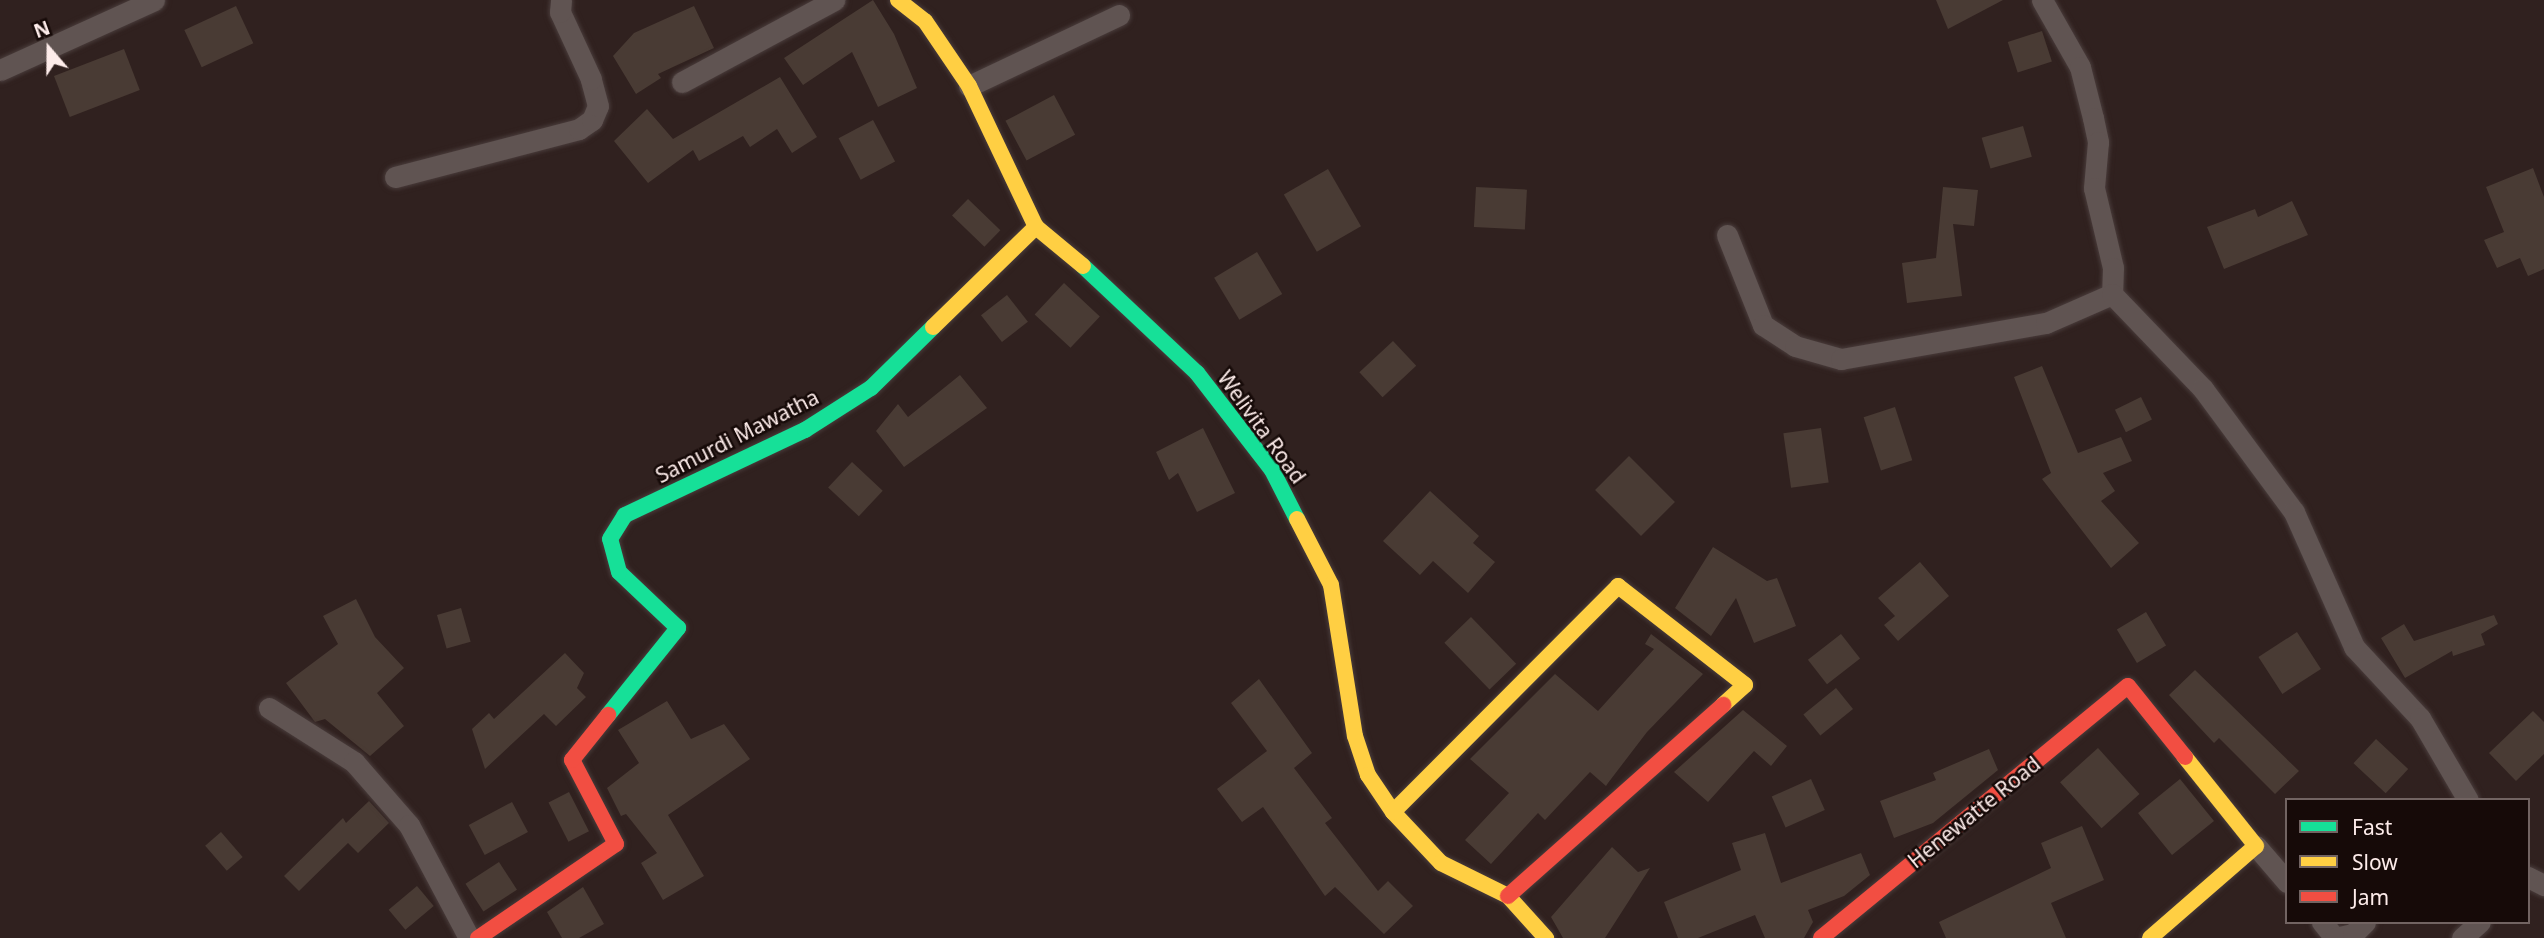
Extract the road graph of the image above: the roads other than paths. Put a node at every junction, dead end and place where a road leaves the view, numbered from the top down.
1 (154, 0) edge
2 (561, 0) edge
3 (834, 0) edge
4 (898, 0) edge
5 (2042, 0) edge
6 (1119, 15) dead end
7 (0, 70) edge
8 (682, 82) dead end
9 (969, 86) junction
10 (395, 177) dead end
11 (1037, 227) junction
12 (1727, 235) dead end
13 (2112, 294) junction
14 (269, 708) dead end
15 (2467, 798) edge
16 (1393, 812) junction
17 (2256, 846) junction
18 (2285, 880) edge
19 (1508, 896) junction
20 (2324, 924) edge
21 (2363, 924) edge
22 (2478, 924) edge
23 (468, 938) edge
24 (478, 938) edge
25 (1546, 938) edge
26 (1821, 938) edge
27 (2150, 938) edge
28 (2462, 938) edge

1 - 7 street
2 - 10 street
3 - 8 street
4 - 9 street, Welivita Road
5 - 13 street
6 - 9 street
9 - 11 street, Welivita Road
11 - 16 street, Welivita Road
11 - 24 street, Samurdi Mawatha
12 - 13 street
13 - 15 street
14 - 23 street
16 - 19 street, Welivita Road
16 - 19 street
17 - 18 street
17 - 26 street, Henewatte Road
17 - 27 street
19 - 25 street, Welivita Road
20 - 21 street
22 - 28 street

